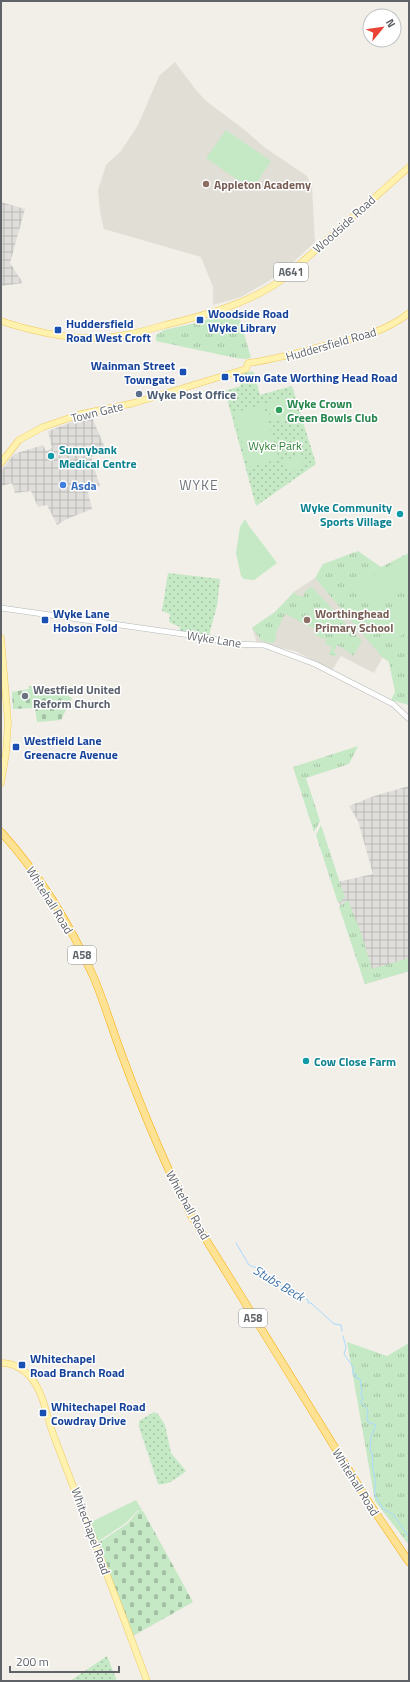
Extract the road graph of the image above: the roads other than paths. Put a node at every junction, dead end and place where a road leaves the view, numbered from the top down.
1 (409, 167) edge
2 (409, 313) edge
3 (1, 321) edge
4 (248, 363) joint
5 (1, 463) edge
6 (1, 608) edge
7 (1, 638) edge
8 (409, 719) edge
9 (1, 783) edge
10 (1, 832) edge
11 (1, 1363) edge
12 (409, 1562) edge
13 (147, 1681) edge

1 - 3 main road, Woodside Road / A641
2 - 4 main road, Huddersfield Road
4 - 5 main road, Town Gate
6 - 8 street, Wyke Lane
7 - 9 main road
10 - 12 highway, Whitehall Road / A58
11 - 13 main road, Whitechapel Road

